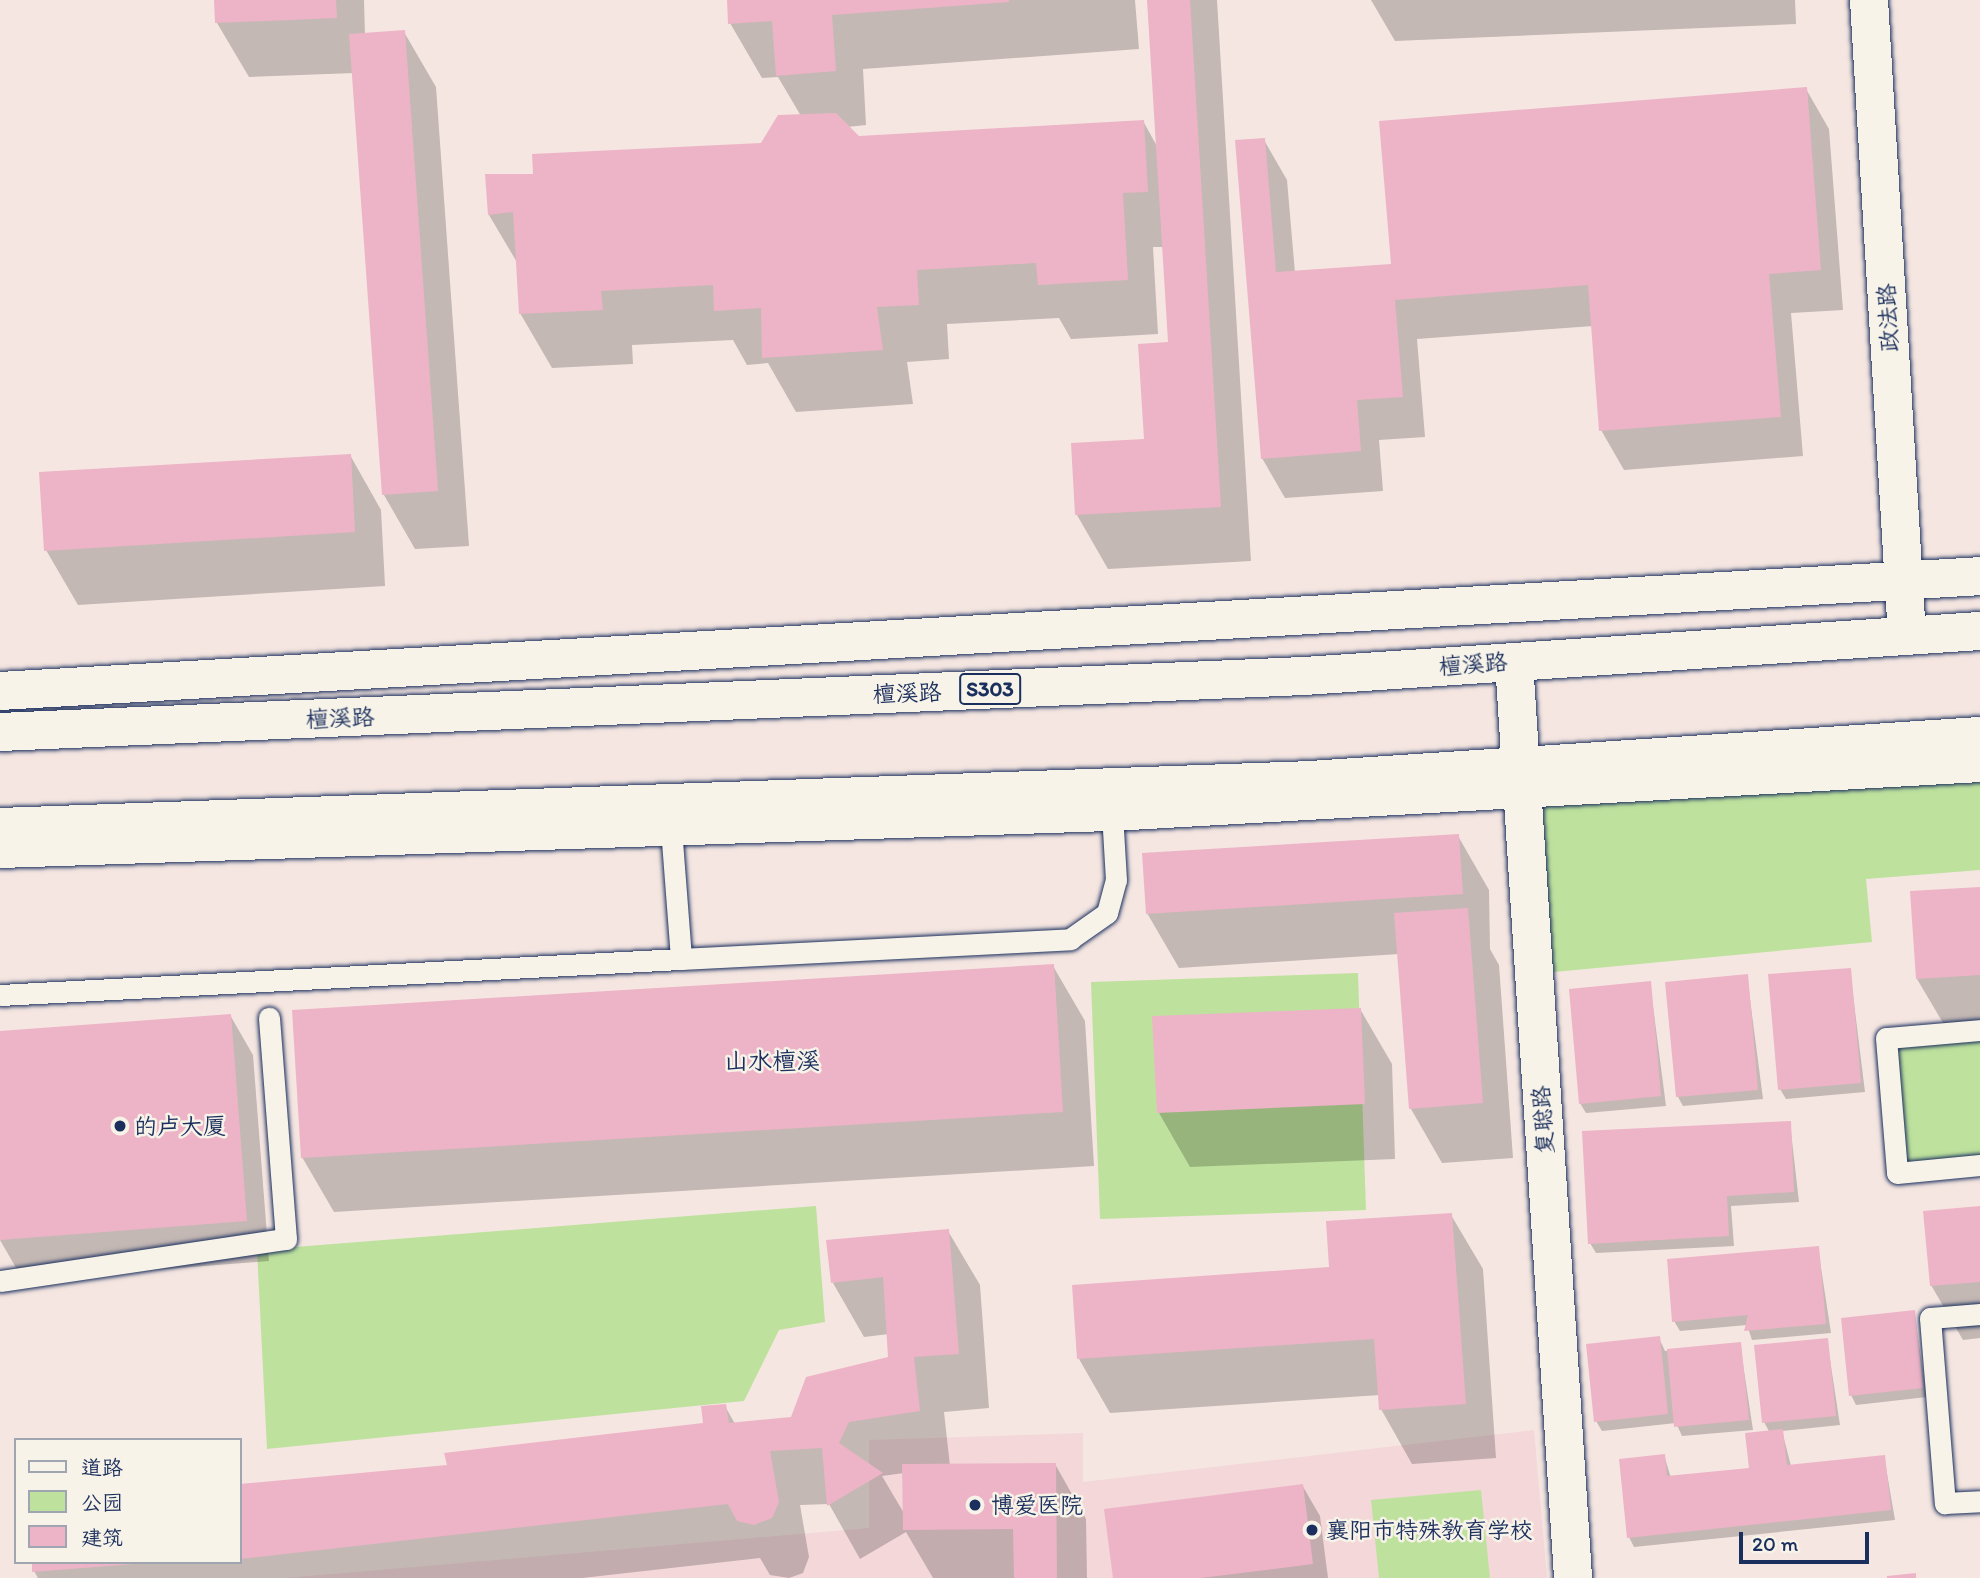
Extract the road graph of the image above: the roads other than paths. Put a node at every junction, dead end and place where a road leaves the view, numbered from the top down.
1 (1869, 0) edge
2 (1980, 576) edge
3 (1903, 581) junction
4 (1980, 631) edge
5 (1907, 636) junction
6 (1514, 662) junction
7 (0, 691) edge
8 (0, 732) edge
9 (1980, 736) edge
10 (1980, 763) edge
11 (1520, 780) junction
12 (1112, 812) junction
13 (0, 827) edge
14 (671, 828) junction
15 (0, 849) edge
16 (681, 959) junction
17 (0, 995) edge
18 (269, 1018) dead end
19 (1980, 1030) edge
20 (1980, 1165) edge
21 (0, 1281) edge
22 (1980, 1314) edge
23 (1980, 1501) edge
24 (1573, 1578) edge

1 - 3 street, 政法路
2 - 3 street
3 - 5 street, 政法路
3 - 7 street
4 - 5 street, 檀溪路 / S303
5 - 6 street, 檀溪路 / S303
6 - 8 street, 檀溪路 / S303
6 - 11 street, 复聪路
9 - 11 street
10 - 11 street
11 - 12 street
11 - 13 street
11 - 24 street, 复聪路
12 - 14 street
12 - 16 lane
14 - 15 street
14 - 16 lane
16 - 17 lane
18 - 21 lane
19 - 20 lane
22 - 23 lane

